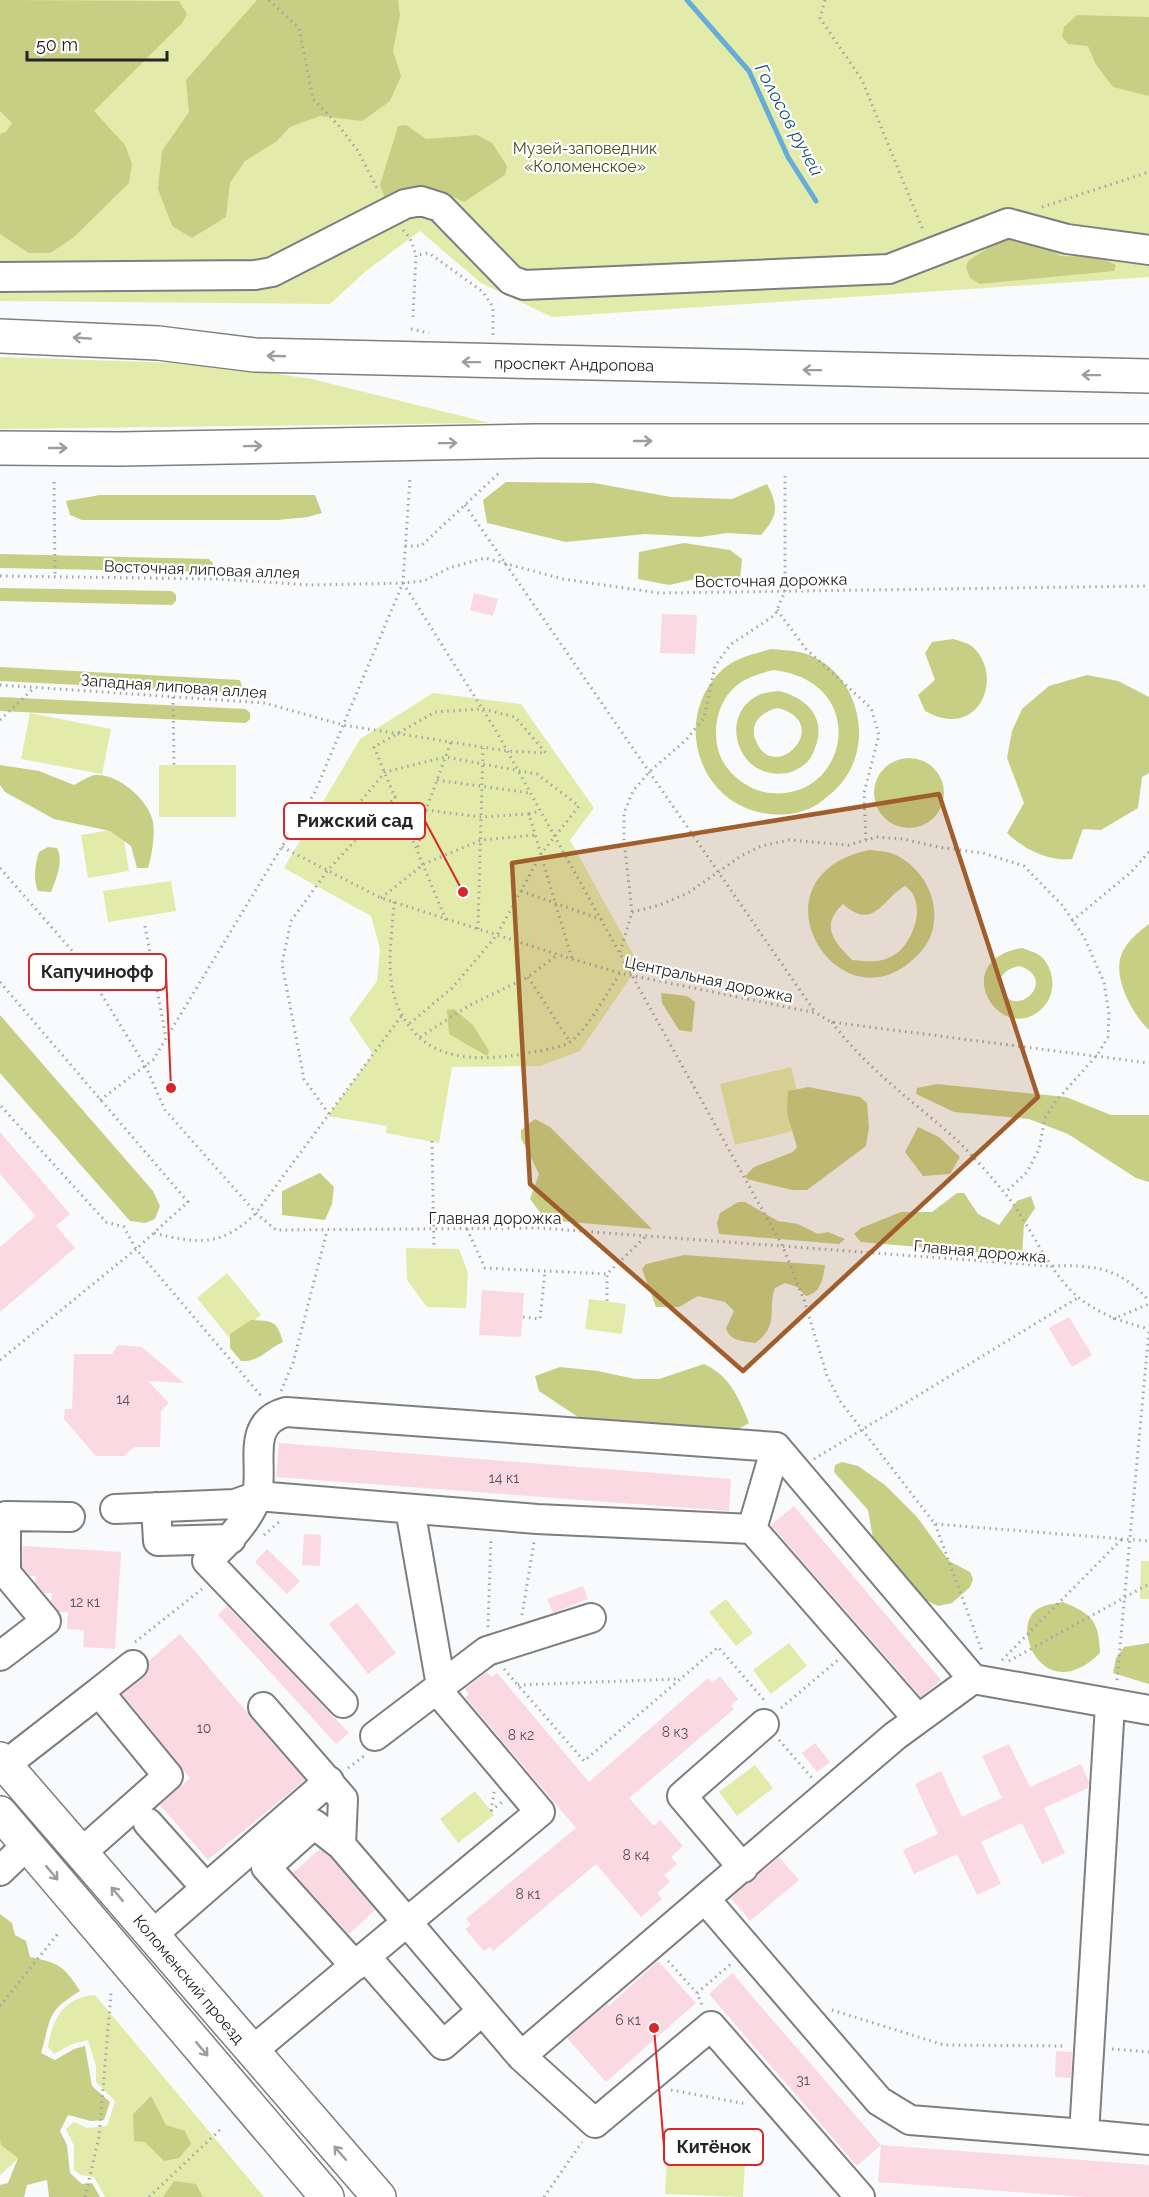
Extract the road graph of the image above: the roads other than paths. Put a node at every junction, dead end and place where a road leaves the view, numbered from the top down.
1 (1149, 250) edge
2 (0, 277) edge
3 (0, 336) edge
4 (1149, 376) edge
5 (1149, 441) edge
6 (0, 448) edge
7 (776, 1447) junction
8 (257, 1496) junction
9 (156, 1507) junction
10 (115, 1509) dead end
11 (410, 1509) junction
12 (70, 1517) dead end
13 (752, 1529) junction
14 (231, 1539) junction
15 (591, 1618) dead end
16 (0, 1656) edge
17 (133, 1665) dead end
18 (981, 1675) junction
19 (441, 1685) junction
20 (99, 1692) junction
21 (343, 1703) dead end
22 (1113, 1706) junction
23 (263, 1707) dead end
24 (1149, 1710) edge
25 (770, 1719) road end
26 (918, 1719) junction
27 (375, 1736) dead end
28 (2, 1762) edge
29 (329, 1781) junction
30 (0, 1813) edge
31 (148, 1823) dead end
32 (28, 1844) junction
33 (341, 1845) junction
34 (81, 1852) junction
35 (743, 1868) junction
36 (0, 1871) edge
37 (206, 1888) junction
38 (705, 1899) junction
39 (407, 1922) junction
40 (151, 1936) junction
41 (360, 1962) junction
42 (482, 2011) junction
43 (251, 2052) junction
44 (521, 2056) junction
45 (1084, 2133) junction
46 (1149, 2140) edge
47 (327, 2197) edge
48 (379, 2197) edge
49 (864, 2197) edge

1 - 2 lane
4 -> 3 main road, проспект Андропова
6 -> 5 main road
7 - 8 lane
7 - 13 lane
7 - 18 lane
8 - 9 lane
8 - 11 lane
8 - 14 lane
9 - 10 lane
9 - 14 lane
11 - 13 lane
11 - 19 lane
12 - 16 lane
13 - 26 lane
14 - 21 lane
15 - 19 lane
17 - 20 lane
18 - 22 lane
18 - 26 lane
19 - 27 lane
19 - 39 lane
20 - 28 lane
20 - 34 lane
22 - 24 lane
22 - 45 lane
23 - 29 lane
25 - 35 lane
26 - 35 lane
28 - 34 main road, Коломенский проезд
29 - 33 lane
29 - 37 lane
30 - 32 main road
31 - 37 lane
32 - 36 lane
32 -> 47 main road
33 - 39 lane
33 - 41 lane
40 -> 34 main road, Коломенский проезд
35 - 38 lane
37 - 40 lane
38 - 44 lane
38 - 45 lane
39 - 41 lane
39 - 42 lane
40 - 43 main road, Коломенский проезд
41 - 42 lane
41 - 43 lane
42 - 44 lane
48 -> 43 main road, Коломенский проезд
44 - 49 lane
45 - 46 lane

